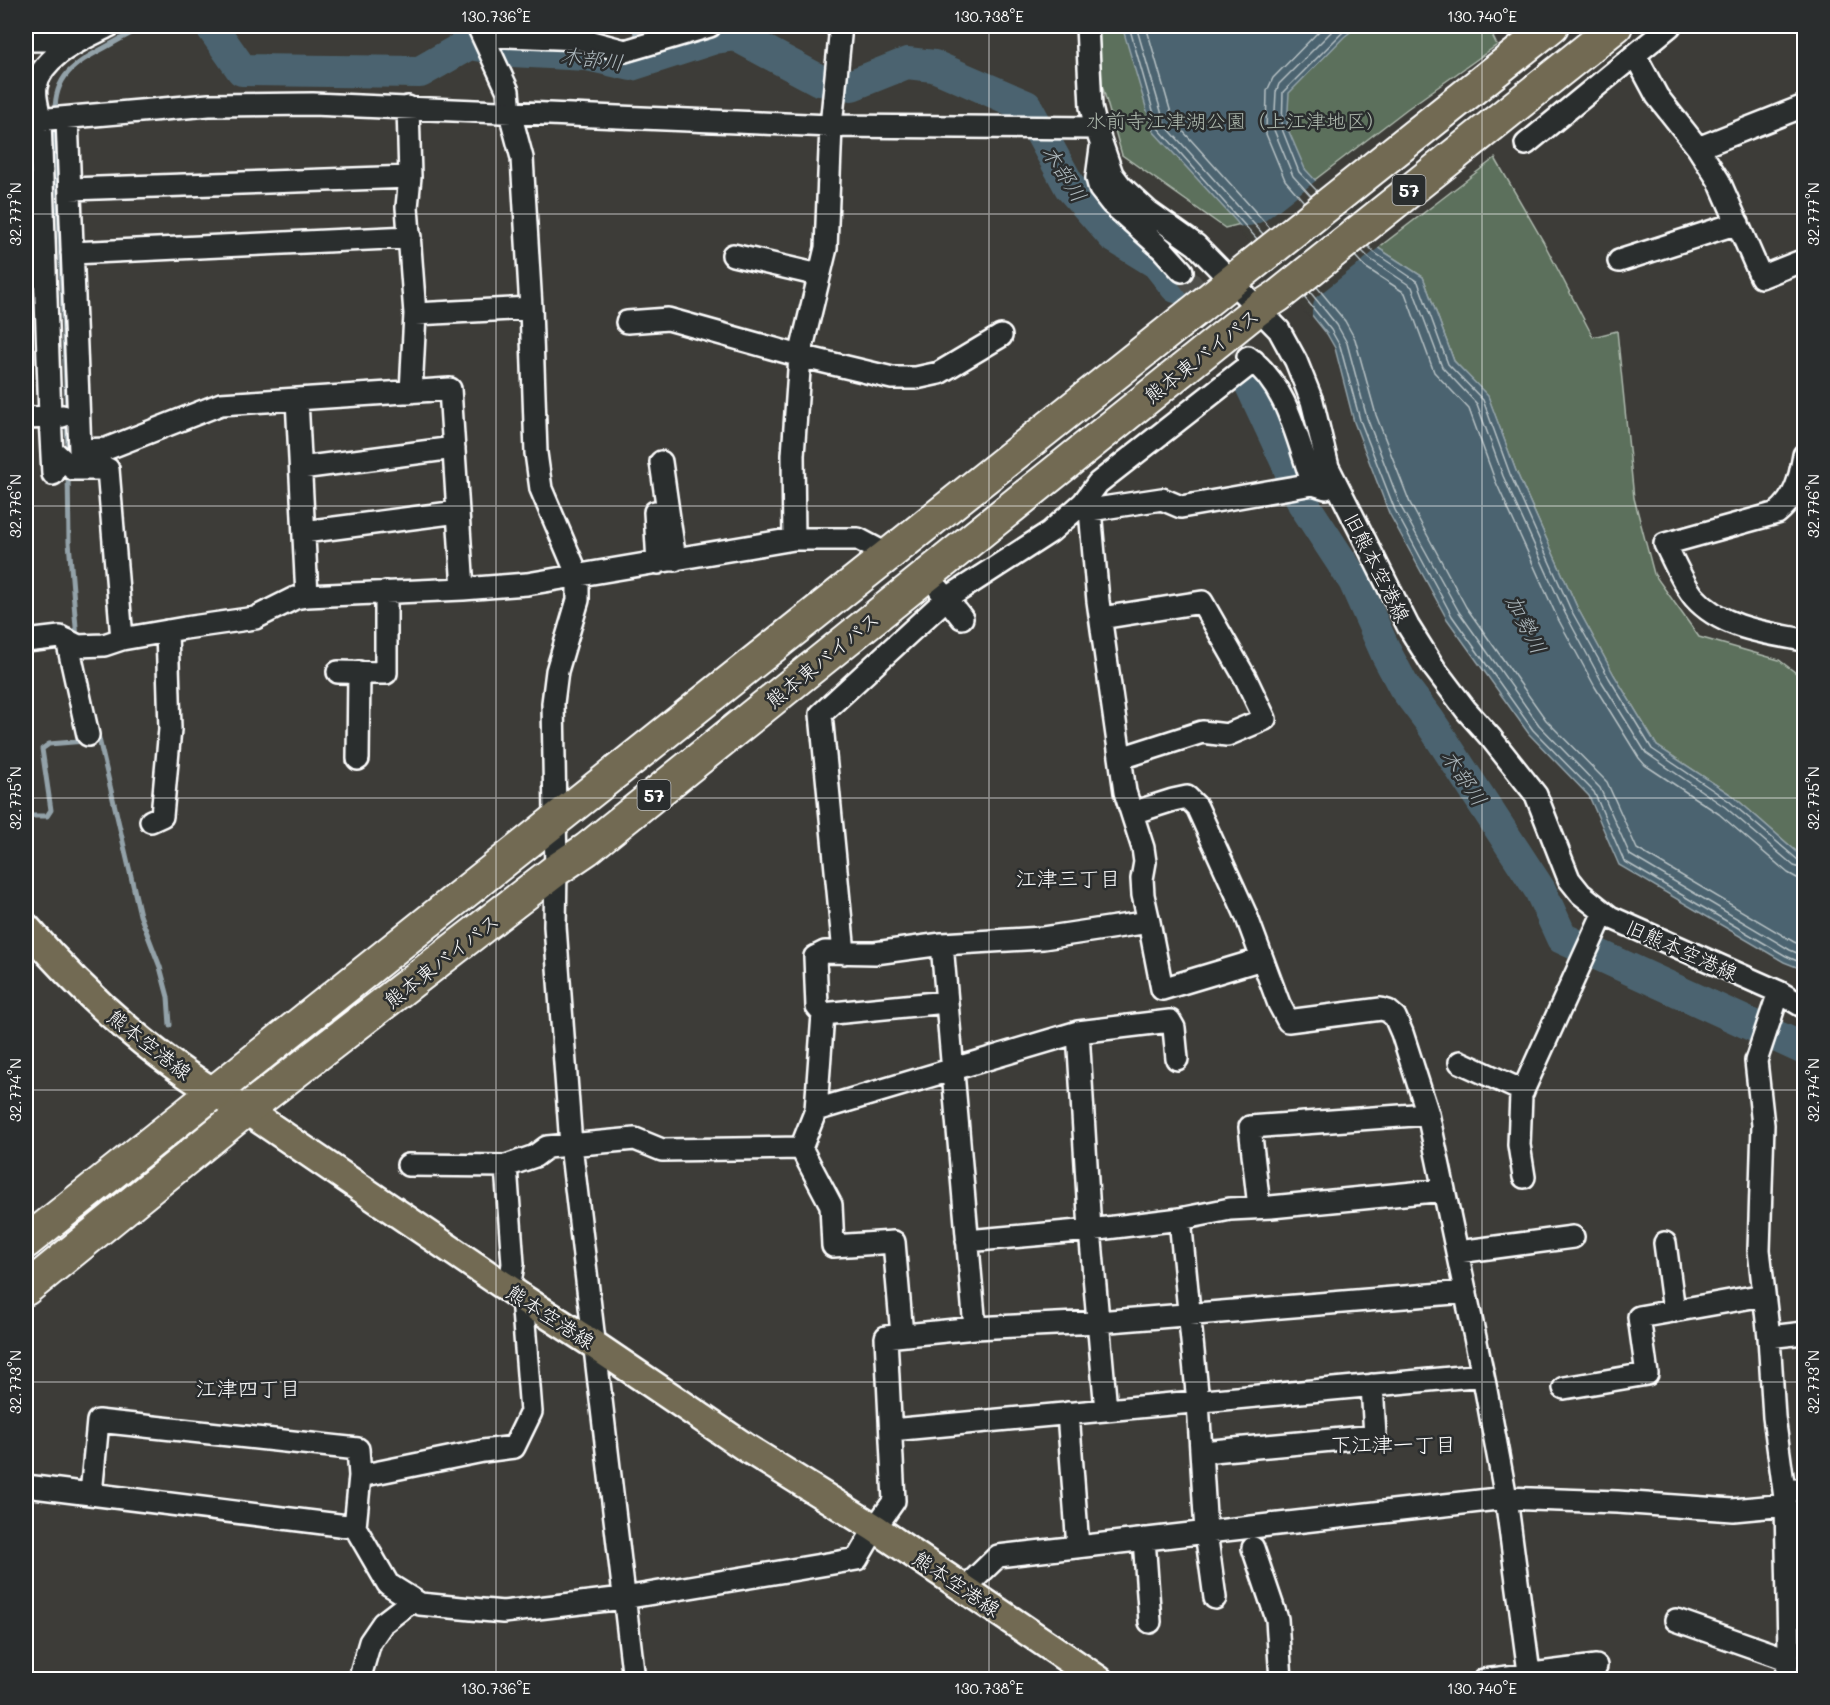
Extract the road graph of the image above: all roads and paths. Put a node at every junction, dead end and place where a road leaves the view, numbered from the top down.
1 (109, 26) edge
2 (708, 26) edge
3 (838, 26) edge
4 (1087, 26) edge
5 (1552, 26) edge
6 (1616, 26) edge
7 (1670, 26) edge
8 (480, 30) edge
9 (85, 38) junction
10 (26, 40) edge
11 (1635, 55) junction
12 (31, 87) edge
13 (1804, 106) edge
14 (408, 107) junction
15 (510, 113) junction
16 (67, 118) junction
17 (33, 120) edge
18 (831, 126) junction
19 (1098, 135) junction
20 (1526, 144) dead end
21 (1698, 148) junction
22 (410, 177) junction
23 (70, 189) junction
24 (1738, 223) junction
25 (410, 237) junction
26 (72, 253) junction
27 (733, 255) dead end
28 (1804, 260) edge
29 (1619, 261) dead end
30 (1182, 271) tunnel mouth
31 (1241, 273) junction
32 (819, 275) junction
33 (1268, 302) junction
34 (531, 308) junction
35 (415, 314) junction
36 (627, 322) dead end
37 (1001, 336) dead end
38 (800, 357) junction
39 (411, 392) junction
40 (297, 399) junction
41 (78, 414) junction
42 (50, 417) junction
43 (26, 418) edge
44 (454, 448) junction
45 (52, 450) junction
46 (1804, 455) edge
47 (661, 462) dead end
48 (301, 468) junction
49 (53, 474) dead end
50 (1313, 483) junction
51 (1338, 492) junction
52 (1087, 507) junction
53 (458, 512) junction
54 (655, 512) dead end
55 (304, 532) junction
56 (794, 539) junction
57 (888, 555) junction
58 (666, 561) junction
59 (927, 575) junction
60 (578, 576) junction
61 (463, 589) junction
62 (386, 592) junction
63 (307, 596) junction
64 (946, 599) junction
65 (962, 618) dead end
66 (1101, 618) junction
67 (166, 631) junction
68 (122, 639) junction
69 (67, 640) junction
70 (1804, 640) edge
71 (26, 641) edge
72 (338, 672) dead end
73 (359, 672) junction
74 (88, 735) dead end
75 (1120, 758) junction
76 (358, 759) dead end
77 (1132, 813) junction
78 (151, 820) dead end
79 (555, 820) junction
80 (556, 870) junction
81 (1604, 912) junction
82 (1149, 922) junction
83 (26, 928) edge
84 (942, 944) junction
85 (844, 953) junction
86 (1262, 959) junction
87 (1779, 992) junction
88 (946, 1002) junction
89 (1804, 1007) edge
90 (823, 1014) junction
91 (1078, 1032) junction
92 (1177, 1059) dead end
93 (1460, 1062) dead end
94 (952, 1068) junction
95 (1523, 1091) junction
96 (213, 1093) junction
97 (246, 1110) junction
98 (816, 1110) junction
99 (1428, 1114) junction
100 (571, 1145) junction
101 (801, 1148) junction
102 (408, 1165) dead end
103 (506, 1166) junction
104 (1524, 1177) dead end
105 (1444, 1190) junction
106 (1259, 1207) junction
107 (1180, 1219) junction
108 (1090, 1230) junction
109 (1573, 1237) dead end
110 (967, 1241) junction
111 (26, 1242) edge
112 (1665, 1243) dead end
113 (1458, 1252) junction
114 (26, 1289) edge
115 (1466, 1292) junction
116 (516, 1294) junction
117 (1764, 1295) junction
118 (1674, 1311) junction
119 (1189, 1314) junction
120 (1098, 1322) junction
121 (975, 1328) junction
122 (1804, 1334) edge
123 (902, 1335) junction
124 (1769, 1336) junction
125 (593, 1344) junction
126 (1483, 1375) junction
127 (1372, 1385) junction
128 (1564, 1388) dead end
129 (1198, 1402) junction
130 (1107, 1410) junction
131 (1068, 1413) junction
132 (891, 1430) junction
133 (1202, 1452) junction
134 (360, 1476) junction
135 (26, 1486) edge
136 (91, 1494) junction
137 (1792, 1495) edge
138 (1506, 1498) junction
139 (355, 1527) junction
140 (875, 1528) junction
141 (1206, 1532) junction
142 (1144, 1539) junction
143 (1078, 1547) junction
144 (1253, 1548) dead end
145 (965, 1588) junction
146 (624, 1598) junction
147 (1215, 1598) dead end
148 (413, 1600) junction
149 (1676, 1620) dead end
150 (1150, 1622) dead end
151 (1596, 1666) dead end
152 (1786, 1670) edge
153 (1529, 1677) edge
154 (359, 1680) edge
155 (634, 1680) edge
156 (1099, 1680) edge
157 (1281, 1680) edge
158 (1484, 1680) edge

1 - 9 street
2 - 8 street
3 - 18 street
4 - 19 street, 旧熊本空港線
5 - 31 highway, 熊本東バイパス / 57
6 - 33 highway, 熊本東バイパス / 57
7 - 11 street
8 - 15 street
9 - 10 street
9 - 12 street
11 - 20 street
11 - 21 street
12 - 17 street
13 - 21 street
14 - 15 street
14 - 16 street
14 - 22 street
15 - 18 street
15 - 34 street
16 - 17 street
16 - 23 street
17 - 42 street
18 - 19 street
18 - 32 street
19 - 30 street
19 - 31 street, 旧熊本空港線
21 - 24 street
22 - 23 street
22 - 25 street
23 - 26 street
24 - 28 street
24 - 29 street
25 - 26 street
25 - 35 street
26 - 41 street
27 - 32 street
31 - 33 street, 旧熊本空港線
31 - 57 highway, 熊本東バイパス / 57
32 - 38 street
33 - 51 street, 旧熊本空港線
33 - 59 highway, 熊本東バイパス / 57
34 - 35 street
34 - 60 street
35 - 39 street
36 - 38 street
37 - 38 street
38 - 56 street
39 - 40 street
39 - 44 street
40 - 41 street
40 - 48 street
41 - 42 street
42 - 43 street
42 - 45 street
44 - 48 street
44 - 53 street
45 - 49 street
45 - 68 street
46 - 70 street
47 - 58 street
48 - 55 street
50 - 51 street
50 - 52 street
50 - 52 street
51 - 81 street, 旧熊本空港線
52 - 64 street
52 - 66 street
53 - 55 street
53 - 61 street
54 - 58 street
55 - 63 street
56 - 57 street
56 - 58 street
57 - 79 highway, 熊本東バイパス / 57
58 - 60 street
59 - 64 street
59 - 80 highway, 熊本東バイパス / 57
60 - 61 street
60 - 79 street
61 - 62 street
62 - 63 street
62 - 73 street
63 - 67 street
64 - 65 street
64 - 85 street
66 - 75 street
66 - 75 street
67 - 68 street
67 - 78 street
68 - 69 street
69 - 71 street
69 - 74 street
72 - 73 street
73 - 76 street
75 - 77 street
77 - 82 street
77 - 86 street
79 - 80 street
79 - 96 highway, 熊本東バイパス / 57
80 - 97 highway, 熊本東バイパス / 57
80 - 100 street
81 - 87 street, 旧熊本空港線
81 - 95 street
82 - 84 street
82 - 86 street
83 - 96 main road, 熊本空港線
84 - 85 street
84 - 88 street
85 - 90 street
86 - 99 street
87 - 89 street, 旧熊本空港線
87 - 117 street
88 - 90 street
88 - 94 street
90 - 98 street
91 - 92 street
91 - 94 street
91 - 108 street
93 - 95 street
94 - 98 street
94 - 110 street
95 - 104 street
96 - 97 main road, 熊本空港線
96 - 111 highway, 熊本東バイパス / 57
97 - 114 highway, 熊本東バイパス / 57
97 - 116 main road, 熊本空港線
98 - 101 street
99 - 105 street
99 - 106 street
100 - 101 street
100 - 103 street
100 - 125 street
101 - 123 street
102 - 103 street
103 - 116 street
105 - 106 street
105 - 113 street
106 - 107 street
107 - 108 street
107 - 119 street
108 - 110 street
108 - 120 street
109 - 113 street
110 - 121 street
112 - 118 street
113 - 115 street
115 - 119 street
115 - 126 street
116 - 125 main road, 熊本空港線
116 - 134 street
117 - 118 street
117 - 124 street
118 - 128 street
119 - 120 street
119 - 129 street
120 - 121 street
120 - 130 street
121 - 123 street
122 - 124 street
123 - 132 street
124 - 137 street
125 - 140 main road, 熊本空港線
125 - 146 street
126 - 127 street
126 - 138 street
127 - 129 street
127 - 133 street
129 - 130 street
129 - 133 street
130 - 131 street
131 - 132 street
131 - 143 street
132 - 140 street
133 - 141 street
134 - 136 street
134 - 139 street
135 - 136 street
136 - 139 street
137 - 138 street
137 - 152 street
138 - 141 street
138 - 153 street
139 - 148 street
140 - 145 main road, 熊本空港線
140 - 146 street
141 - 142 street
141 - 147 street
142 - 143 street
142 - 150 street
143 - 145 street
144 - 157 street
145 - 156 main road, 熊本空港線
146 - 148 street
146 - 155 street
148 - 154 street
149 - 152 street
151 - 153 street
153 - 158 street

